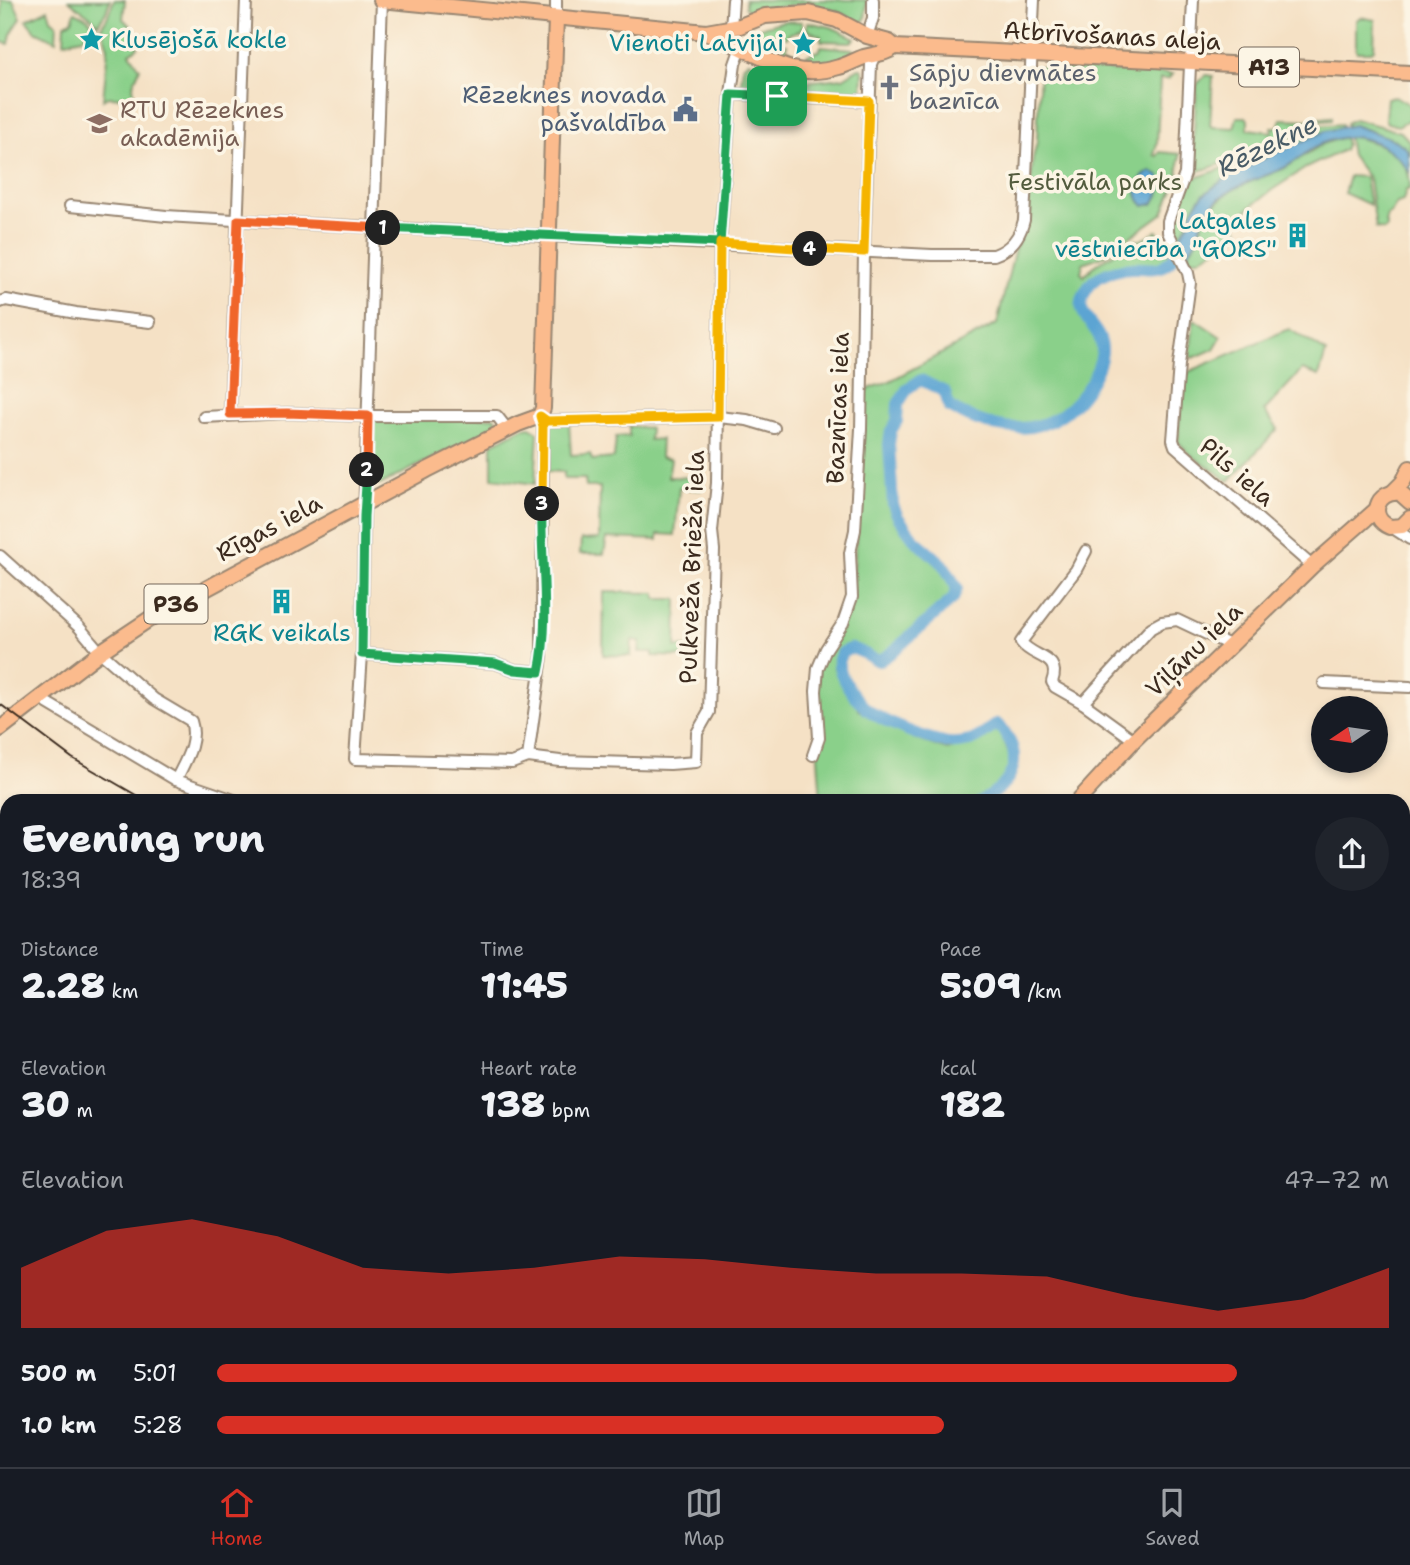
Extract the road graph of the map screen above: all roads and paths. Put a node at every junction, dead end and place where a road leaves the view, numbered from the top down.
1 (246, 0) edge
2 (382, 0) edge
3 (556, 0) edge
4 (733, 0) edge
5 (873, 0) edge
6 (1034, 0) edge
7 (1193, 0) edge
8 (556, 18) junction
9 (748, 23) junction
10 (731, 28) junction
11 (706, 32) junction
12 (867, 36) junction
13 (741, 47) junction
14 (895, 47) junction
15 (1032, 55) junction
16 (869, 56) junction
17 (1190, 63) junction
18 (1410, 73) edge
19 (731, 94) junction
20 (869, 101) junction
21 (70, 206) dead end
22 (238, 220) junction
23 (375, 227) junction
24 (548, 235) junction
25 (720, 243) junction
26 (864, 252) junction
27 (0, 302) edge
28 (150, 322) dead end
29 (230, 414) junction
30 (368, 416) junction
31 (540, 416) junction
32 (204, 417) dead end
33 (718, 417) junction
34 (774, 428) dead end
35 (507, 429) junction
36 (1410, 468) edge
37 (1394, 492) junction
38 (1410, 497) edge
39 (366, 502) junction
40 (1376, 510) junction
41 (1410, 523) edge
42 (1389, 526) junction
43 (1348, 535) junction
44 (1410, 539) edge
45 (1086, 551) dead end
46 (0, 556) edge
47 (1312, 566) junction
48 (1232, 646) junction
49 (100, 652) junction
50 (362, 654) junction
51 (539, 672) junction
52 (1324, 683) dead end
53 (1410, 687) edge
54 (47, 703) dead end
55 (1083, 703) junction
56 (0, 729) edge
57 (1134, 740) junction
58 (813, 755) dead end
59 (528, 757) junction
60 (176, 780) junction
61 (217, 794) edge
62 (1084, 794) edge

1 - 22 street
2 - 8 main road, Atbrīvošanas aleja / A13
2 - 23 street
3 - 8 street
4 - 10 street
5 - 12 street
6 - 15 street
7 - 17 street
8 - 11 main road, Atbrīvošanas aleja / A13
8 - 24 main road
9 - 10 main road, Atbrīvošanas aleja / A13
9 - 12 main road, Atbrīvošanas aleja / A13
9 - 13 main road
10 - 11 main road, Atbrīvošanas aleja / A13
11 - 13 main road, Atbrīvošanas aleja / A13
12 - 14 main road, Atbrīvošanas aleja / A13
12 - 16 main road
13 - 16 main road, Atbrīvošanas aleja / A13
13 - 19 street, Pulkveža Brieža iela
14 - 15 main road, Atbrīvošanas aleja / A13
14 - 16 main road, Atbrīvošanas aleja / A13
15 - 17 main road, Atbrīvošanas aleja / A13
15 - 26 street
16 - 20 street, Baznīcas iela
17 - 18 main road, Atbrīvošanas aleja / A13
17 - 47 street, Pils iela
19 - 20 street
19 - 25 street, Pulkveža Brieža iela
20 - 26 street, Baznīcas iela
21 - 22 street
22 - 23 street
22 - 29 street
23 - 24 street
23 - 30 street
24 - 25 street
24 - 31 main road
25 - 26 street
25 - 33 street, Pulkveža Brieža iela
26 - 58 street, Baznīcas iela
27 - 28 street
29 - 30 street
29 - 32 street
30 - 35 street
30 - 39 street
31 - 33 street
31 - 35 main road, Rīgas iela / P36
31 - 51 street
33 - 34 street
33 - 59 street, Pulkveža Brieža iela
35 - 39 main road, Rīgas iela / P36
36 - 37 main road, Viļānu iela
37 - 38 main road
37 - 40 main road, Viļānu iela
39 - 49 main road, Rīgas iela / P36
39 - 50 street
40 - 42 main road
40 - 43 main road, Viļānu iela
41 - 42 main road
42 - 43 main road
42 - 44 street
43 - 47 main road, Viļānu iela
45 - 55 street
46 - 49 street
47 - 48 main road, Viļānu iela
48 - 55 street
48 - 57 main road, Viļānu iela
49 - 56 main road, Rīgas iela / P36
49 - 60 street
50 - 51 street
50 - 59 street
51 - 59 street
52 - 53 street
54 - 60 street
55 - 57 street
57 - 62 main road, Viļānu iela
60 - 61 street

